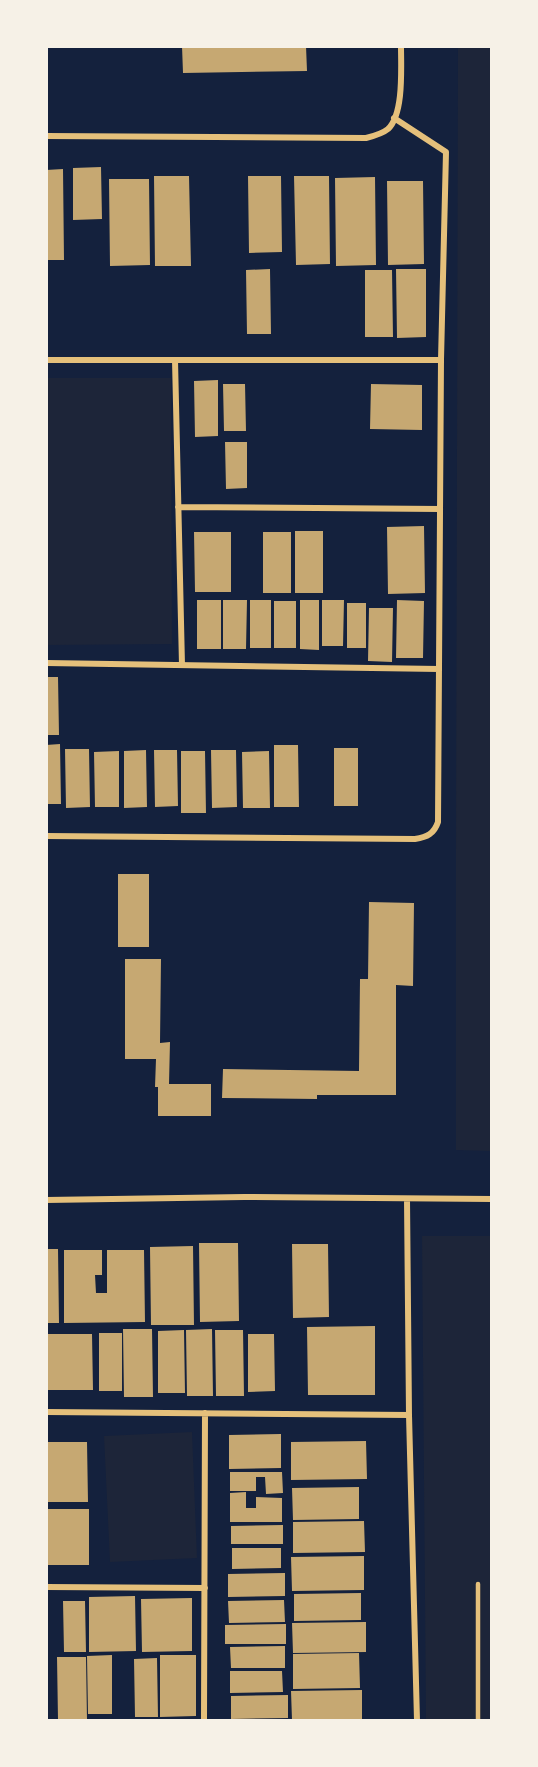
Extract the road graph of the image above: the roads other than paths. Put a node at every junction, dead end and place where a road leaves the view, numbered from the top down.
1 (401, 46) edge
2 (394, 118) junction
3 (46, 136) edge
4 (46, 360) edge
5 (175, 360) junction
6 (441, 360) junction
7 (178, 507) junction
8 (440, 509) junction
9 (46, 663) edge
10 (182, 665) junction
11 (439, 669) junction
12 (46, 836) edge
13 (407, 1199) junction
14 (492, 1199) edge
15 (46, 1200) edge
16 (46, 1412) edge
17 (206, 1413) junction
18 (409, 1415) junction
19 (478, 1584) dead end
20 (46, 1587) edge
21 (205, 1588) junction
22 (204, 1720) edge
23 (417, 1720) edge
24 (478, 1720) edge

1 - 2 street
2 - 3 street
2 - 6 street
4 - 5 street
5 - 6 street
5 - 7 street
6 - 8 street
7 - 8 street
7 - 10 street
8 - 11 street
9 - 10 street
10 - 11 street
11 - 12 street
13 - 14 street
13 - 15 street
13 - 18 street
16 - 17 street
17 - 18 street
17 - 21 street
18 - 23 street
19 - 24 lane
20 - 21 street
21 - 22 street

